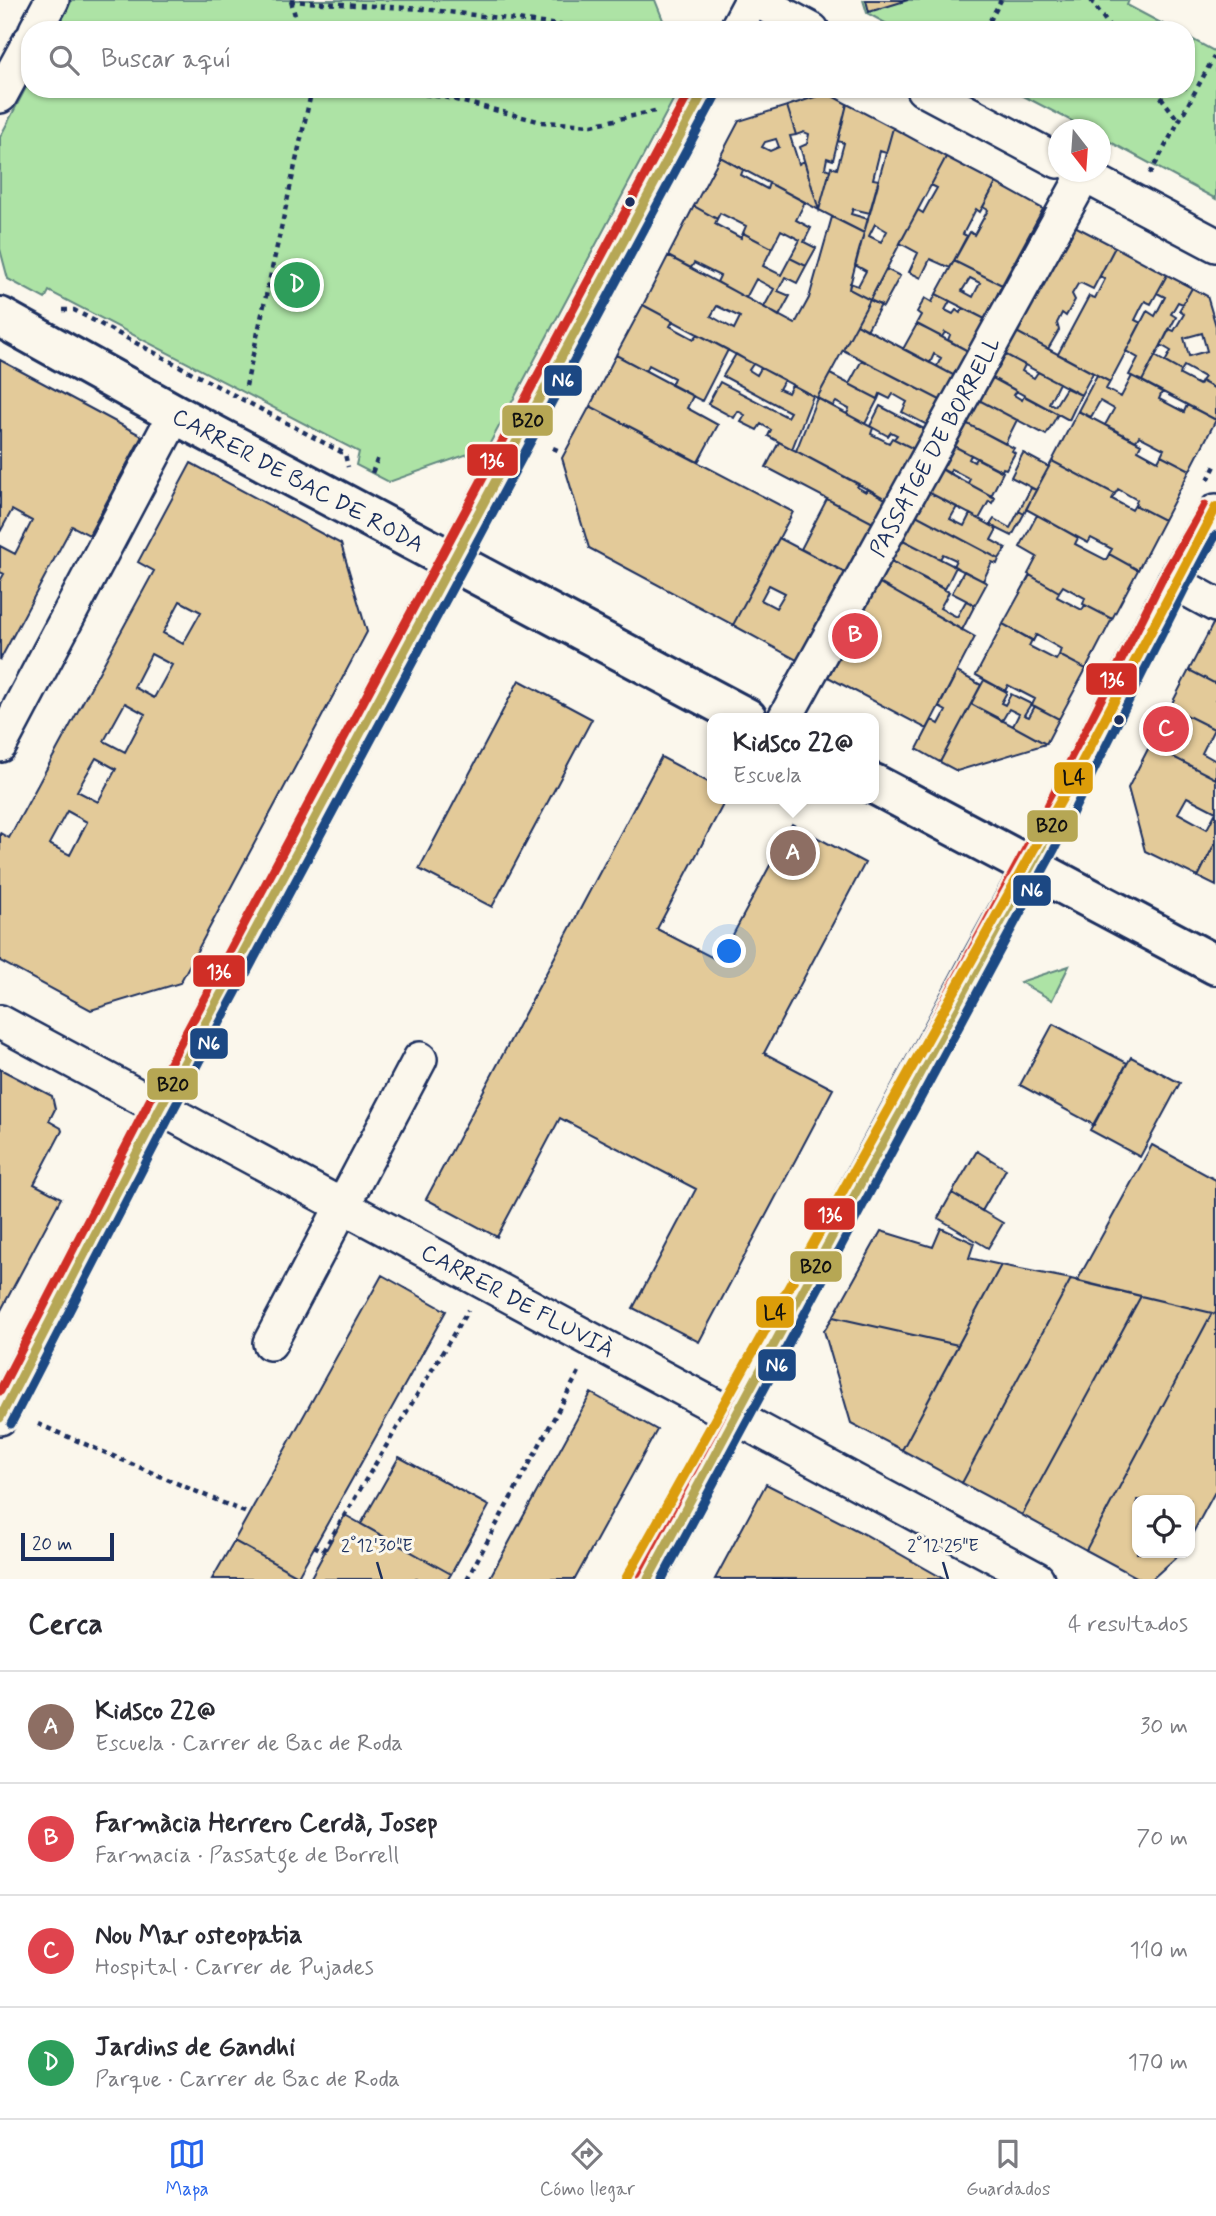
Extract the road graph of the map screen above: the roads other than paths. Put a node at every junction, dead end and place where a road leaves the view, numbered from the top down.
1 (52, 0) edge
2 (754, 0) edge
3 (41, 21) edge
4 (741, 21) edge
5 (795, 21) edge
6 (21, 58) edge
7 (0, 96) edge
8 (700, 98) edge
9 (940, 98) edge
10 (1048, 155) edge
11 (1067, 182) edge
12 (1098, 182) edge
13 (1216, 245) edge
14 (0, 317) edge
15 (175, 414) junction
16 (1216, 511) edge
17 (454, 562) junction
18 (1174, 582) junction
19 (1216, 605) edge
20 (738, 713) edge
21 (788, 713) edge
22 (0, 745) edge
23 (879, 787) edge
24 (1029, 867) junction
25 (1216, 965) edge
26 (0, 1022) edge
27 (420, 1059) dead end
28 (160, 1108) junction
29 (343, 1206) junction
30 (270, 1343) dead end
31 (735, 1417) junction
32 (0, 1418) edge
33 (648, 1579) edge
34 (1037, 1579) edge

1 - 3 street
2 - 4 street
2 - 5 street
6 - 7 street
8 - 17 street
9 - 10 street
11 - 21 street, PASSATGE DE BORRELL
12 - 13 street
14 - 15 main road, CARRER DE BAC DE RODA
15 - 17 main road, CARRER DE BAC DE RODA
15 - 22 street
16 - 18 street
17 - 20 main road, CARRER DE BAC DE RODA
17 - 28 street
18 - 19 street
18 - 24 street
23 - 24 main road
24 - 25 main road
24 - 31 street
26 - 28 street, CARRER DE FLUVIÀ
27 - 29 street
28 - 29 street, CARRER DE FLUVIÀ
28 - 32 street
29 - 30 street
29 - 31 street, CARRER DE FLUVIÀ
31 - 33 street
31 - 34 street, CARRER DE FLUVIÀ

